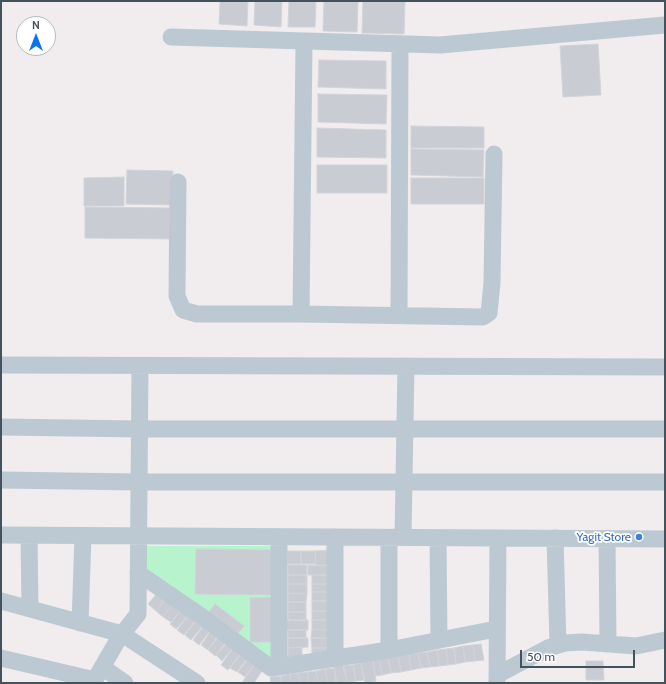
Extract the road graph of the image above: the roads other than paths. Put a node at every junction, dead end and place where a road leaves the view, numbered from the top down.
1 (665, 25) edge
2 (171, 37) dead end
3 (304, 41) junction
4 (400, 44) junction
5 (494, 154) dead end
6 (178, 182) dead end
7 (301, 314) junction
8 (400, 315) junction
9 (1, 365) edge
10 (140, 366) junction
11 (406, 366) junction
12 (665, 367) edge
13 (1, 427) edge
14 (139, 429) junction
15 (405, 429) junction
16 (665, 429) edge
17 (1, 480) edge
18 (138, 482) junction
19 (404, 482) junction
20 (665, 482) edge
21 (1, 535) edge
22 (29, 536) junction
23 (83, 536) junction
24 (138, 536) junction
25 (279, 536) junction
26 (335, 537) junction
27 (396, 538) junction
28 (438, 538) junction
29 (498, 538) junction
30 (555, 538) junction
31 (608, 538) junction
32 (665, 538) edge
33 (138, 572) junction
34 (1, 601) edge
35 (30, 609) junction
36 (80, 623) junction
37 (496, 629) junction
38 (122, 634) junction
39 (439, 640) junction
40 (665, 640) edge
41 (608, 644) junction
42 (558, 645) junction
43 (389, 650) junction
44 (1, 658) edge
45 (335, 658) junction
46 (279, 667) junction
47 (97, 677) edge
48 (497, 679) edge
49 (125, 683) edge
50 (197, 683) edge

1 - 4 street
2 - 3 street
3 - 4 street
3 - 7 street
4 - 8 street
5 - 8 street
6 - 7 street
7 - 8 street
9 - 10 street
10 - 11 street
10 - 14 street
11 - 12 street
11 - 15 street
13 - 14 street
14 - 15 street
14 - 18 street
15 - 16 street
15 - 19 street
17 - 18 street
18 - 19 street
18 - 24 street
19 - 20 street
19 - 27 street
21 - 22 street
22 - 23 street
22 - 35 street
23 - 24 street
23 - 36 street
24 - 25 street
24 - 33 street
25 - 26 street
25 - 46 street
26 - 27 street
26 - 45 street
27 - 28 street
27 - 43 street
28 - 29 street
28 - 39 street
29 - 30 street
29 - 37 street
30 - 31 street
30 - 42 street
31 - 32 street
31 - 41 street
33 - 38 street
33 - 46 street
34 - 35 street
35 - 36 street
36 - 38 street
37 - 39 street
37 - 48 street
38 - 47 street
38 - 50 street
39 - 43 street
40 - 41 street
41 - 42 street
42 - 48 street
43 - 45 street
44 - 47 street
45 - 46 street
47 - 49 street

